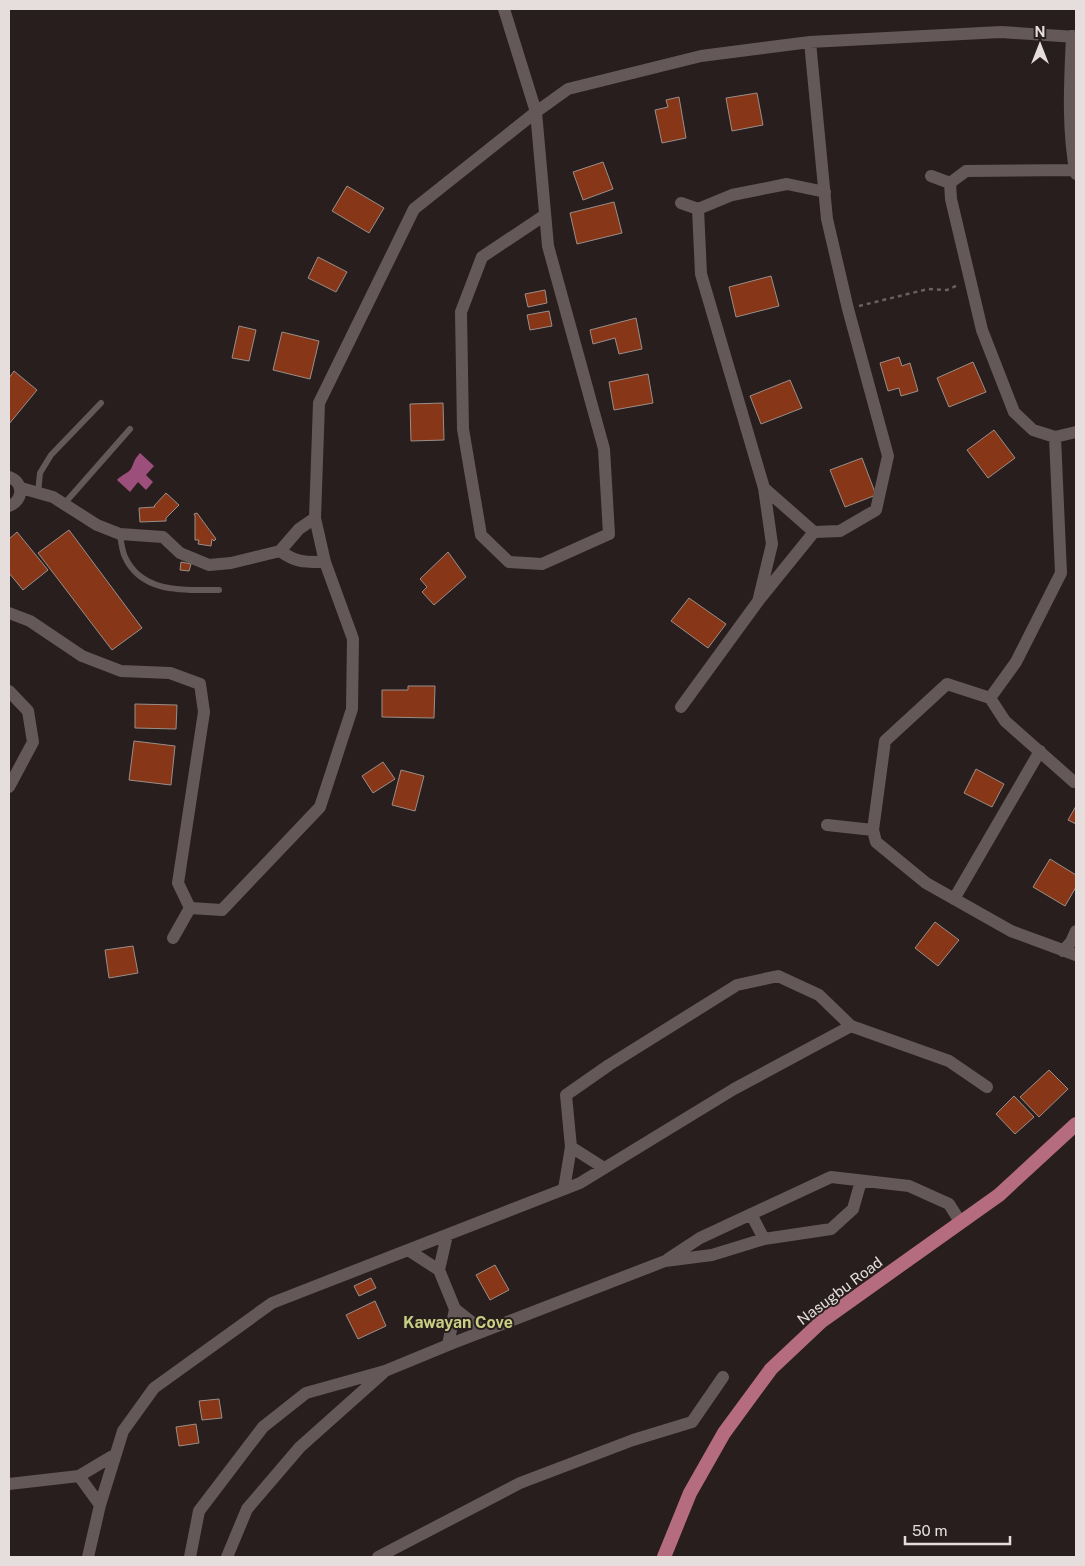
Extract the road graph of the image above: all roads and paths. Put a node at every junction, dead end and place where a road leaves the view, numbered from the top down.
1 (504, 9) edge
2 (1074, 36) edge
3 (810, 42) junction
4 (536, 112) junction
5 (1076, 172) edge
6 (931, 176) dead end
7 (950, 183) junction
8 (825, 192) junction
9 (681, 203) dead end
10 (698, 209) junction
11 (545, 216) junction
12 (970, 279) junction
13 (848, 309) junction
14 (101, 404) dead end
15 (130, 429) dead end
16 (1076, 432) edge
17 (1055, 437) junction
18 (9, 477) edge
19 (21, 488) junction
20 (764, 488) junction
21 (38, 493) junction
22 (64, 504) junction
23 (9, 506) edge
24 (315, 518) junction
25 (814, 532) junction
26 (120, 534) junction
27 (280, 551) junction
28 (325, 562) junction
29 (219, 590) dead end
30 (759, 600) junction
31 (9, 613) edge
32 (9, 691) edge
33 (990, 698) junction
34 (681, 707) dead end
35 (1040, 752) junction
36 (1076, 782) edge
37 (9, 787) edge
38 (827, 825) dead end
39 (873, 830) junction
40 (954, 899) junction
41 (190, 908) junction
42 (1076, 931) edge
43 (173, 938) dead end
44 (1063, 951) junction
45 (1076, 955) edge
46 (850, 1026) junction
47 (987, 1087) dead end
48 (1076, 1124) edge
49 (571, 1147) junction
50 (604, 1168) junction
51 (861, 1181) junction
52 (564, 1189) junction
53 (751, 1214) junction
54 (961, 1223) junction
55 (447, 1235) junction
56 (764, 1239) junction
57 (408, 1250) junction
58 (665, 1261) junction
59 (439, 1270) junction
60 (455, 1309) junction
61 (483, 1331) junction
62 (448, 1345) junction
63 (385, 1371) junction
64 (723, 1377) dead end
65 (116, 1454) junction
66 (79, 1476) junction
67 (9, 1484) edge
68 (100, 1505) junction
69 (88, 1557) edge
70 (190, 1557) edge
71 (227, 1557) edge
72 (378, 1557) edge
73 (664, 1557) edge

1 - 4 street
2 - 3 street
2 - 5 street
3 - 4 street
3 - 8 street
4 - 11 street
4 - 24 street
5 - 7 street
6 - 7 street
7 - 12 street
8 - 10 street
8 - 13 street
9 - 10 street
10 - 20 street
11 - 11 street
12 - 13 path
12 - 17 street
13 - 25 street
14 - 21 lane
15 - 22 lane
16 - 17 street
17 - 33 street
18 - 19 street
19 - 21 street
19 - 23 street
20 - 25 street
20 - 30 street
21 - 22 street
22 - 26 street
24 - 27 street
24 - 28 street
25 - 30 street
26 - 27 street
26 - 29 lane
27 - 28 street
28 - 41 street
30 - 34 street
31 - 41 street
32 - 37 street
33 - 35 street
33 - 39 street
35 - 36 street
35 - 40 street
38 - 39 street
39 - 40 street
40 - 44 street
41 - 43 street
42 - 44 street
44 - 45 street
46 - 47 street
46 - 49 street
46 - 50 street
48 - 54 main road, Nasugbu Road
49 - 50 street
49 - 52 street
50 - 52 street
51 - 53 street
51 - 54 street
51 - 56 street
52 - 55 street
53 - 56 street
53 - 58 street
54 - 73 main road, Nasugbu Road
55 - 57 street
55 - 59 street
56 - 58 street
57 - 59 street
57 - 65 street
58 - 61 street
59 - 60 street
60 - 61 street
60 - 62 street
61 - 62 street
62 - 63 street
63 - 70 street
63 - 71 street
64 - 72 street
65 - 66 street
65 - 68 street
66 - 67 street
66 - 68 street
68 - 69 street

